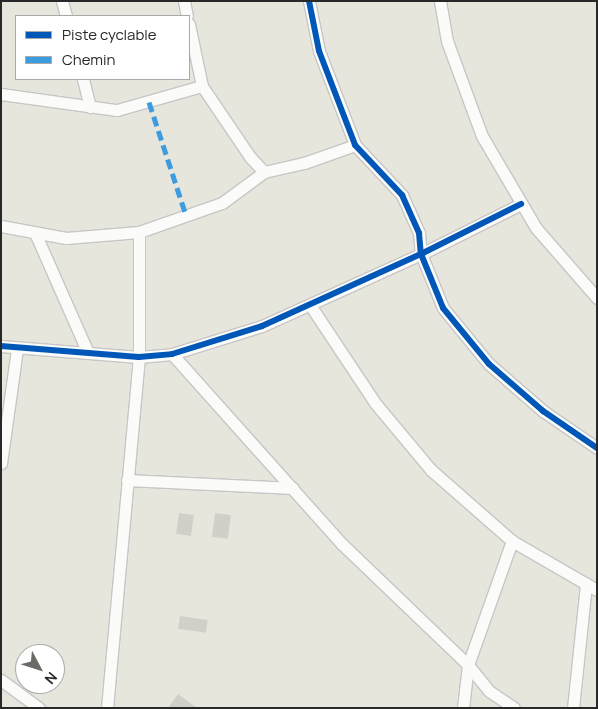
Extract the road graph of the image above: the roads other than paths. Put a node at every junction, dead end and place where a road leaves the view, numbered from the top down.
1 (62, 1) edge
2 (184, 1) edge
3 (308, 1) edge
4 (440, 1) edge
5 (66, 15) edge
6 (187, 15) edge
7 (190, 29) edge
8 (83, 80) edge
9 (202, 86) junction
10 (1, 94) edge
11 (90, 107) junction
12 (355, 145) junction
13 (264, 172) junction
14 (521, 204) junction
15 (1, 226) edge
16 (139, 232) junction
17 (36, 235) junction
18 (421, 254) junction
19 (597, 298) edge
20 (310, 305) junction
21 (1, 346) edge
22 (17, 349) junction
23 (88, 354) junction
24 (172, 354) junction
25 (140, 357) junction
26 (597, 448) edge
27 (1, 463) edge
28 (127, 480) junction
29 (293, 488) junction
30 (512, 541) junction
31 (586, 584) junction
32 (597, 590) edge
33 (468, 665) junction
34 (1, 680) edge
35 (39, 708) edge
36 (107, 708) edge
37 (463, 708) edge
38 (514, 708) edge
39 (573, 708) edge

1 - 5 street
2 - 6 street
3 - 12 street
4 - 14 street
7 - 9 street
8 - 11 street
9 - 11 street
9 - 13 street
10 - 11 street
12 - 13 street
12 - 18 street
13 - 16 street
14 - 18 street
14 - 19 street
15 - 17 street
16 - 17 street
16 - 25 street
17 - 23 street
18 - 20 street
18 - 26 street
20 - 24 street
20 - 30 street
21 - 22 street
22 - 23 street
22 - 27 street
23 - 25 street
24 - 25 street
24 - 29 street
25 - 28 street
28 - 29 street
28 - 36 street
29 - 33 street
30 - 31 street
30 - 33 street
31 - 32 street
31 - 39 street
33 - 37 street
33 - 38 street
34 - 35 street

